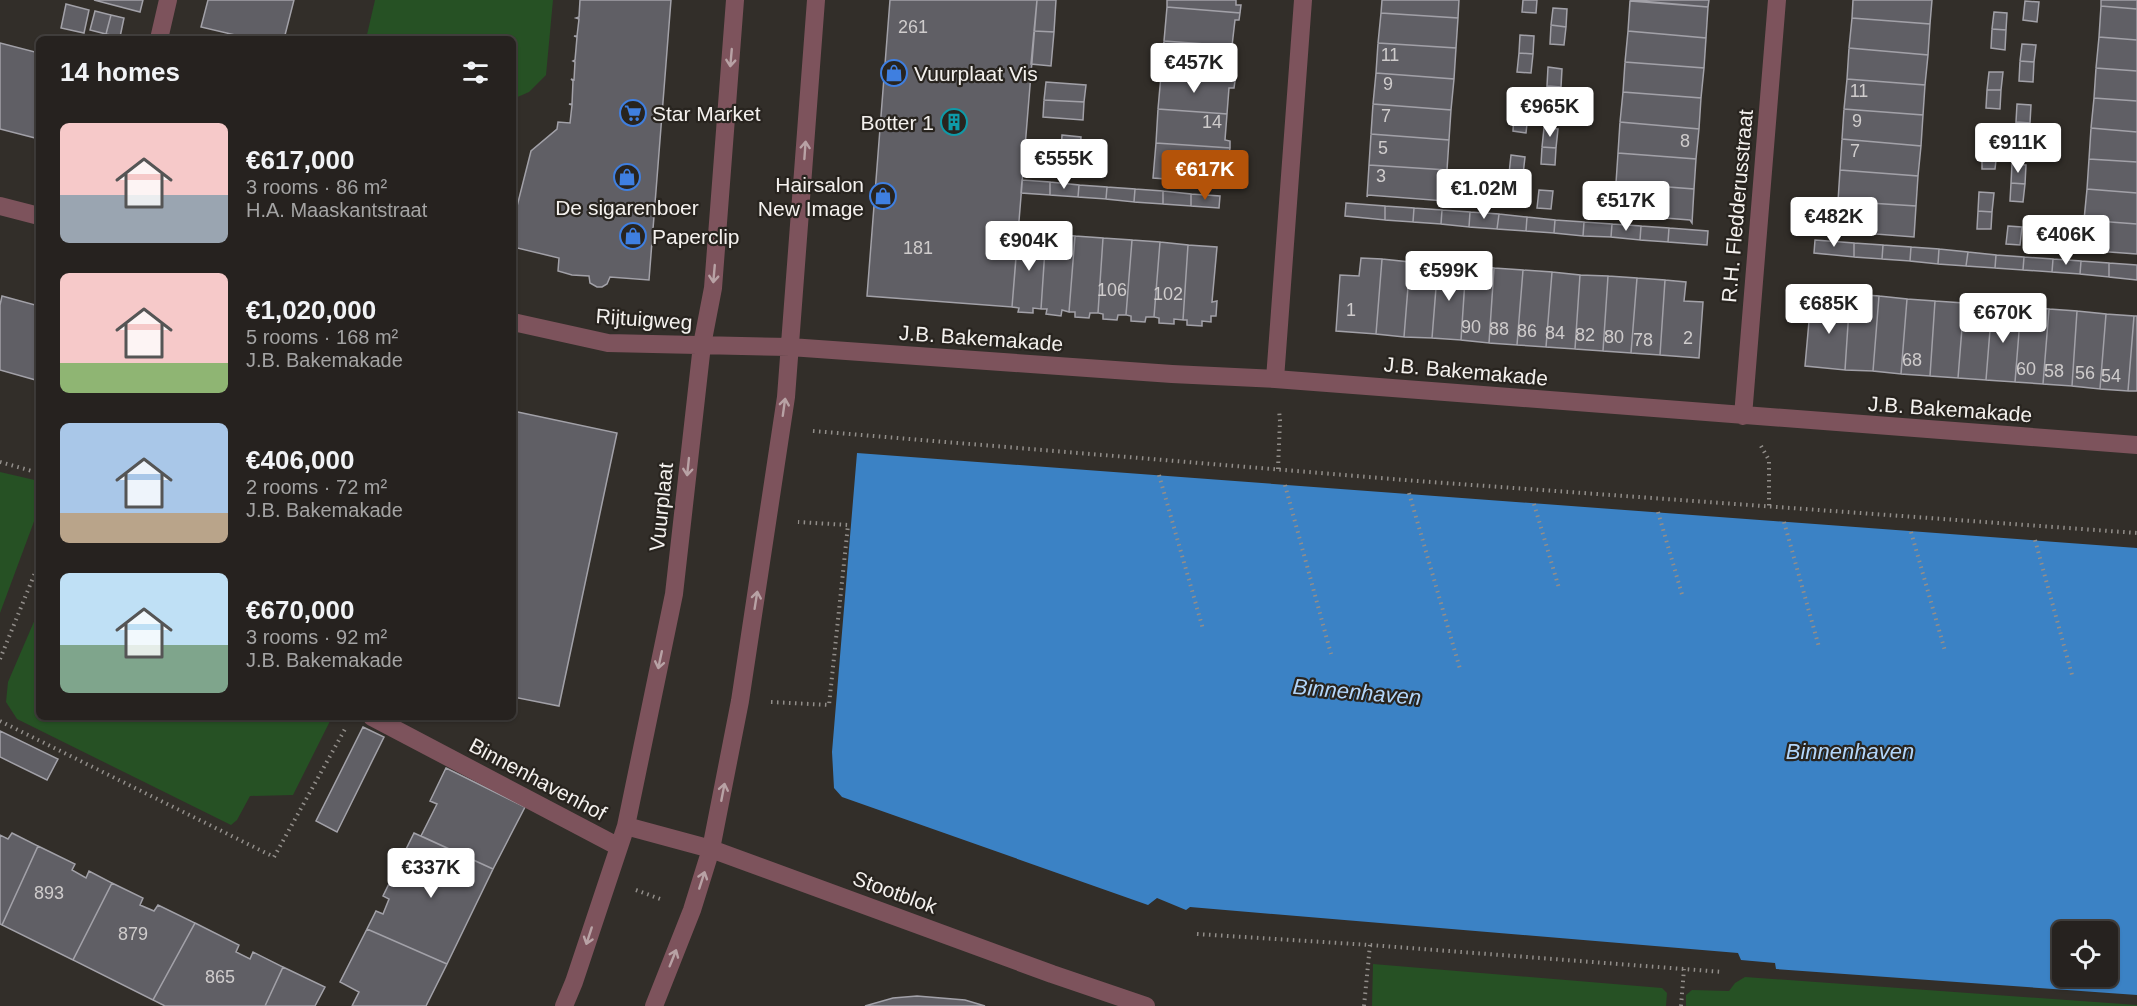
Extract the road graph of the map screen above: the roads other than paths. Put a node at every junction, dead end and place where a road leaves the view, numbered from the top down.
1 (168, 0) edge
2 (735, 0) edge
3 (816, 0) edge
4 (1303, 0) edge
5 (1777, 0) edge
6 (159, 36) edge
7 (0, 206) edge
8 (36, 215) edge
9 (516, 323) edge
10 (702, 345) junction
11 (790, 347) junction
12 (1275, 379) junction
13 (1743, 416) junction
14 (2137, 445) edge
15 (378, 720) edge
16 (626, 826) junction
17 (619, 848) junction
18 (711, 849) junction
19 (564, 1006) edge
20 (654, 1006) edge
21 (1146, 1006) edge

1 - 6 street
2 -> 10 street, Vuurplaat
11 -> 3 street
4 - 12 street
5 - 13 street, R.H. Fledderusstraat
7 - 8 street
9 - 10 street, Rijtuigweg
10 - 11 street, Rijtuigweg
10 -> 16 street, Vuurplaat
11 - 12 street, J.B. Bakemakade
18 -> 11 street
12 - 13 street, J.B. Bakemakade
13 - 14 street, J.B. Bakemakade
15 - 17 street, Binnenhavenhof
16 - 17 street, Vuurplaat
16 - 18 street, Stootblok
17 -> 19 street, Vuurplaat
20 -> 18 street
18 - 21 street, Stootblok

